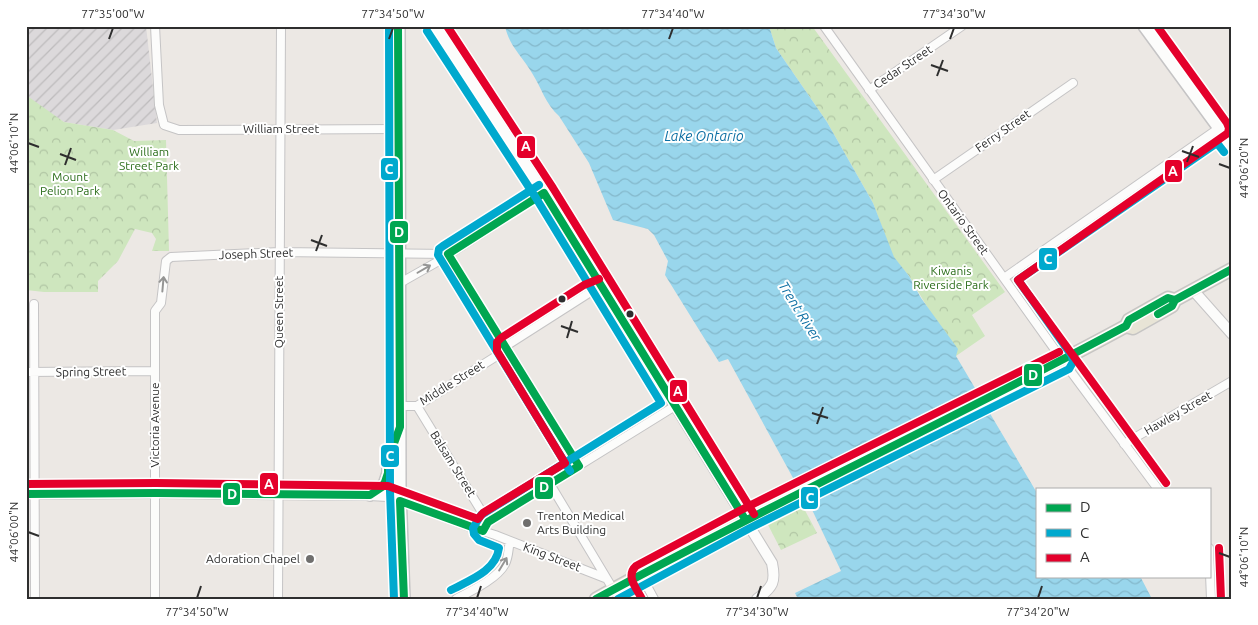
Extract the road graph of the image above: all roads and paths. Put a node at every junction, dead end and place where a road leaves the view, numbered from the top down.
1 (155, 26) edge
2 (281, 26) edge
3 (435, 26) edge
4 (824, 26) edge
5 (962, 26) edge
6 (1144, 26) edge
7 (398, 28) edge
8 (1073, 83) dead end
9 (869, 90) junction
10 (1232, 119) edge
11 (280, 129) junction
12 (399, 129) junction
13 (1219, 129) junction
14 (1232, 146) edge
15 (933, 180) junction
16 (544, 193) junction
17 (279, 252) junction
18 (400, 254) junction
19 (448, 254) junction
20 (171, 257) joint
21 (1232, 269) edge
22 (1004, 278) junction
23 (400, 283) junction
24 (602, 289) junction
25 (1193, 290) junction
26 (34, 304) dead end
27 (1232, 334) edge
28 (506, 346) junction
29 (1063, 360) junction
30 (155, 371) junction
31 (26, 372) edge
32 (35, 372) junction
33 (1232, 381) edge
34 (400, 406) junction
35 (417, 406) junction
36 (675, 406) junction
37 (400, 427) junction
38 (1124, 444) junction
39 (579, 466) junction
40 (550, 484) junction
41 (1157, 488) edge
42 (156, 493) junction
43 (30, 494) edge
44 (279, 494) junction
45 (370, 495) junction
46 (400, 501) junction
47 (745, 519) junction
48 (488, 522) junction
49 (483, 531) junction
50 (510, 541) junction
51 (1210, 574) edge
52 (641, 575) junction
53 (605, 578) junction
54 (613, 589) junction
55 (35, 599) edge
56 (155, 599) edge
57 (278, 599) edge
58 (404, 599) edge
59 (456, 599) edge
60 (596, 599) edge
61 (654, 599) edge
62 (757, 599) edge
63 (1211, 599) edge

1 - 11 street, William Street
2 - 11 street, Queen Street
3 - 16 street
4 - 9 street, Ontario Street
5 - 9 street, Cedar Street
6 - 13 main road
7 - 12 main road
8 - 15 street, Ferry Street
9 - 15 street, Ontario Street
10 - 13 street
11 - 12 street, William Street
11 - 17 street, Queen Street
12 - 18 main road
13 - 14 main road
13 - 22 street
15 - 22 street, Ontario Street
16 - 19 street
16 - 24 street
17 - 18 street, Joseph Street
17 - 20 street, Joseph Street
17 - 44 street, Queen Street
18 - 19 street, Joseph Street
18 - 23 main road
23 -> 19 street
19 - 28 street
30 -> 20 street, Victoria Avenue
21 - 25 main road
22 - 29 street, Ontario Street
23 - 34 main road
24 - 28 street, Middle Street
24 - 36 street
25 - 27 street
25 - 29 main road
26 - 32 street
28 - 35 street, Middle Street
28 - 39 street
29 - 38 street, Ontario Street
29 - 47 main road
30 - 32 street, Spring Street
30 - 42 street, Victoria Avenue
31 - 32 street, Spring Street
32 - 43 street
33 - 38 street, Hawley Street
34 - 35 street, Middle Street
34 - 37 main road
35 - 48 street, Balsam Street
36 - 39 street
36 - 47 street
37 - 45 main road
37 - 46 main road
38 - 41 street, Ontario Street
39 - 40 street
40 - 48 street
40 - 53 street
42 - 43 street, King Street
42 - 44 street, King Street
42 - 56 street, Victoria Avenue
43 - 55 street
44 - 45 street, King Street
44 - 57 street, Queen Street
45 - 46 street, King Street
46 - 49 street, King Street
46 - 58 main road
47 - 52 main road
47 - 62 street
48 - 49 street
49 - 50 street, King Street
50 - 53 street, King Street
59 -> 50 street
51 - 63 street
52 - 54 main road
52 - 61 street
53 - 54 street
54 - 60 main road

